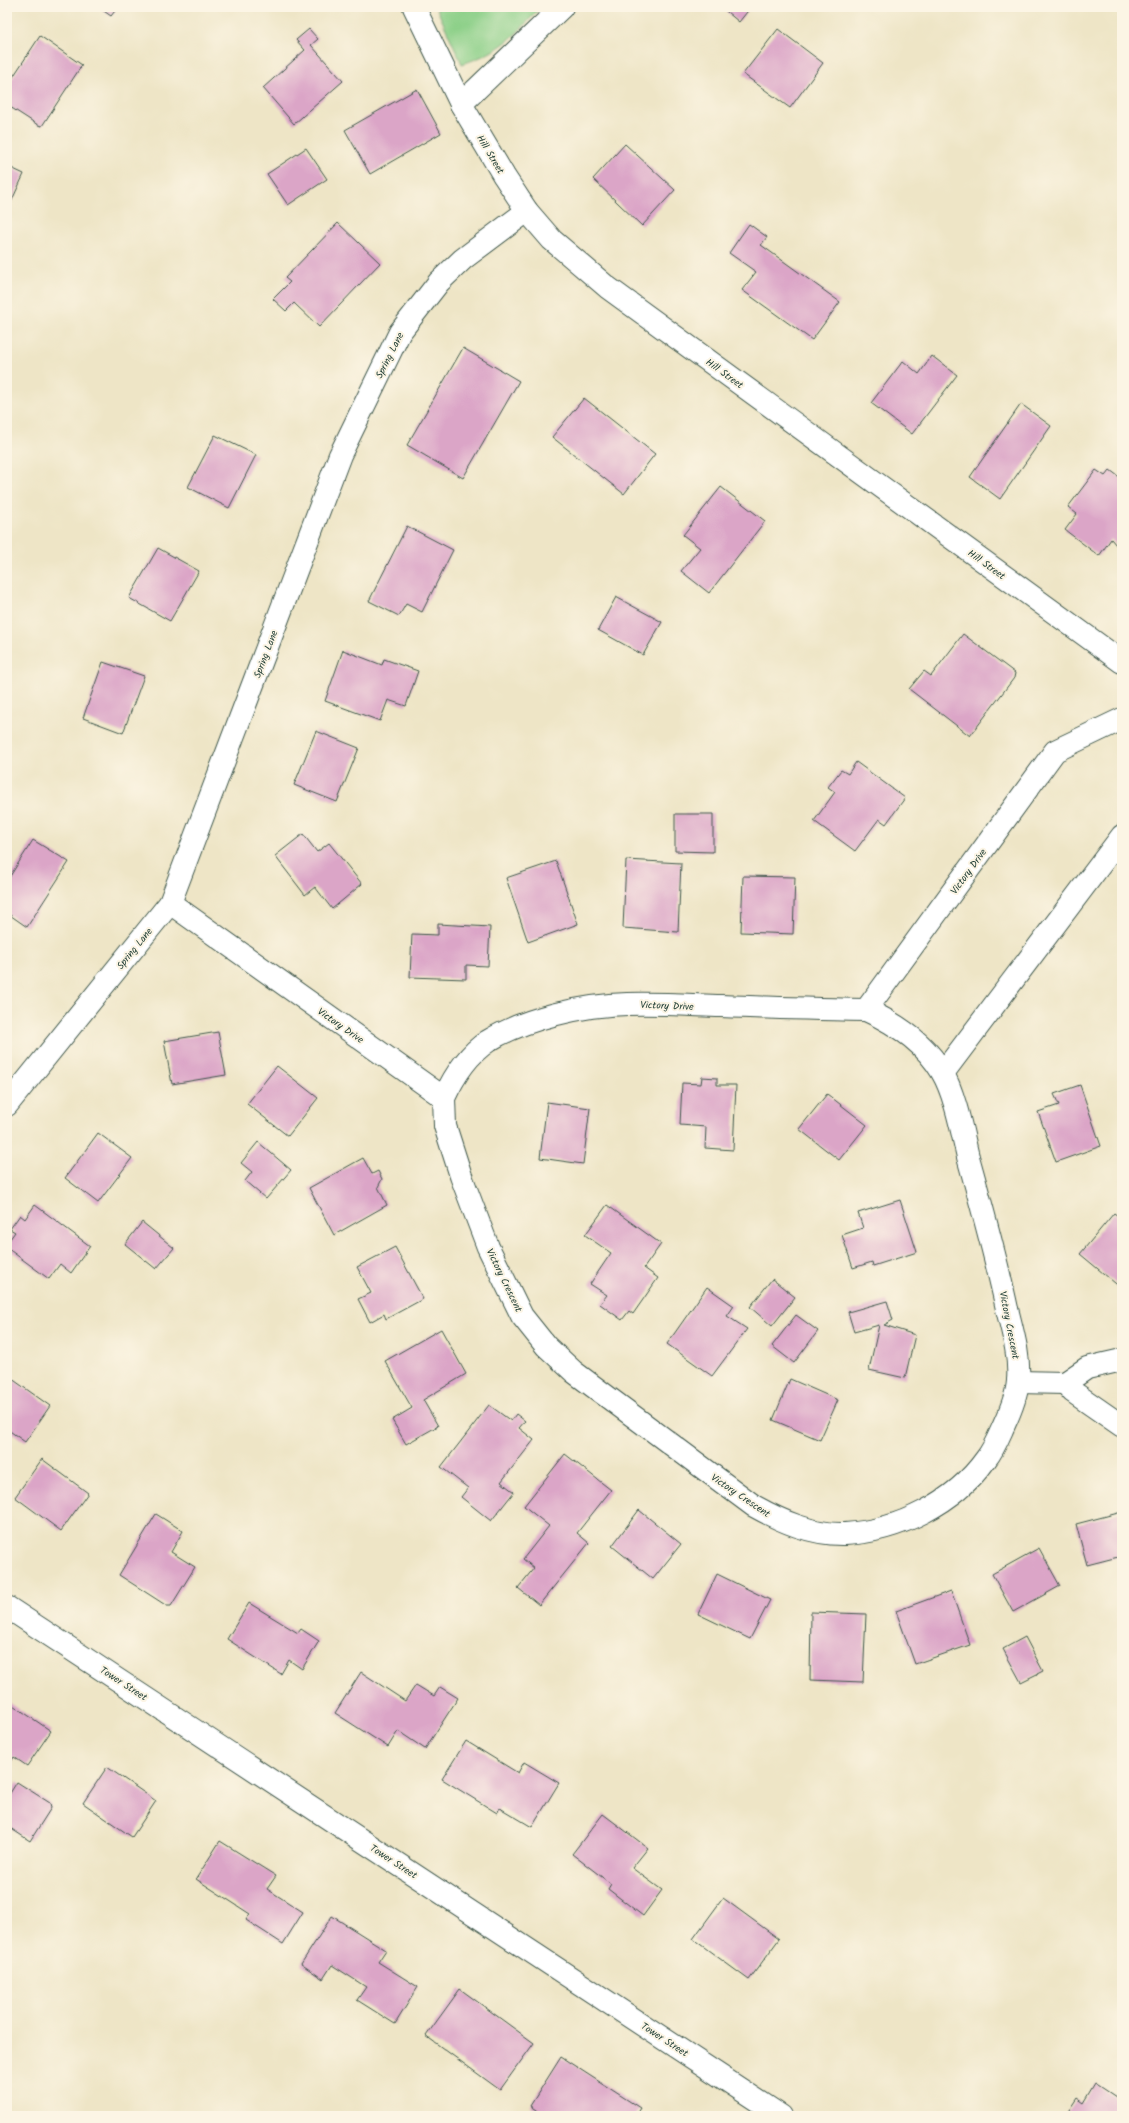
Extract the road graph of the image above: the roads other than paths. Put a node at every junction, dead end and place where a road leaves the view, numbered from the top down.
1 (414, 7) edge
2 (562, 7) edge
3 (461, 104) junction
4 (527, 211) junction
5 (1122, 662) edge
6 (1122, 719) edge
7 (1122, 836) edge
8 (170, 903) junction
9 (866, 1010) junction
10 (943, 1073) junction
11 (444, 1098) junction
12 (7, 1105) edge
13 (1122, 1360) edge
14 (1018, 1382) junction
15 (1065, 1383) junction
16 (1122, 1426) edge
17 (7, 1607) edge
18 (782, 2116) edge

1 - 3 street, Hill Street
2 - 3 street
3 - 4 street, Hill Street
4 - 5 street, Hill Street
4 - 8 street, Spring Lane
6 - 9 street, Victory Drive
7 - 10 street
8 - 11 street, Victory Drive
8 - 12 street, Spring Lane
9 - 10 street, Victory Crescent
9 - 11 street, Victory Drive
10 - 14 street, Victory Crescent
11 - 14 street, Victory Crescent
13 - 15 street
14 - 15 street
15 - 16 street
17 - 18 street, Tower Street

